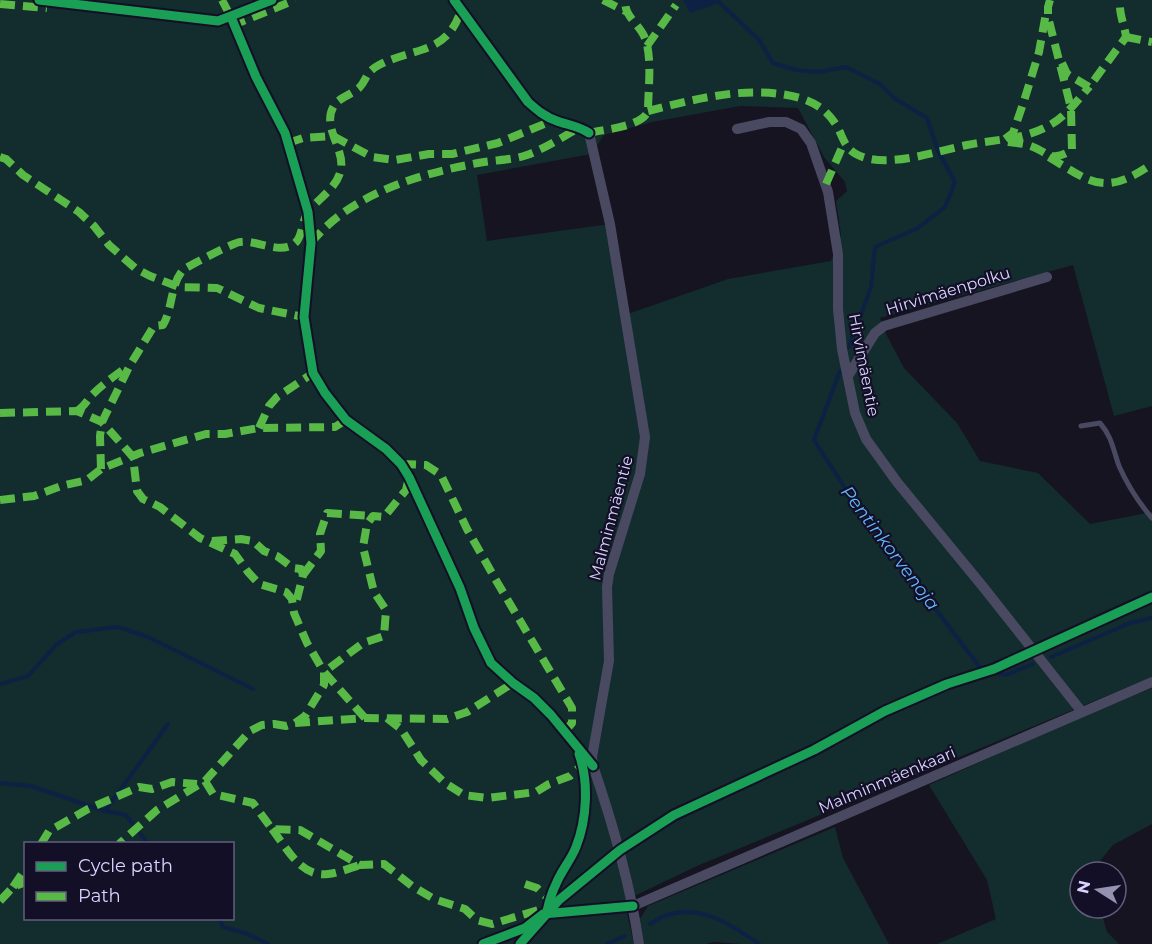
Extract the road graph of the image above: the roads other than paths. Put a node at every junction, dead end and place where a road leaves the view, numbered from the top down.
1 (737, 129) dead end
2 (589, 133) dead end
3 (1047, 277) dead end
4 (848, 376) junction
5 (1081, 426) dead end
6 (1152, 518) edge
7 (1152, 682) edge
8 (1082, 712) junction
9 (633, 906) junction
10 (639, 944) edge

1 - 4 street, Hirvimäentie
2 - 9 street, Malminmäentie
3 - 4 street, Hirvimäenpolku
4 - 8 street, Hirvimäentie
5 - 6 lane
7 - 8 street, Malminmäenkaari
8 - 9 street, Malminmäenkaari
9 - 10 street, Malminmäentie

